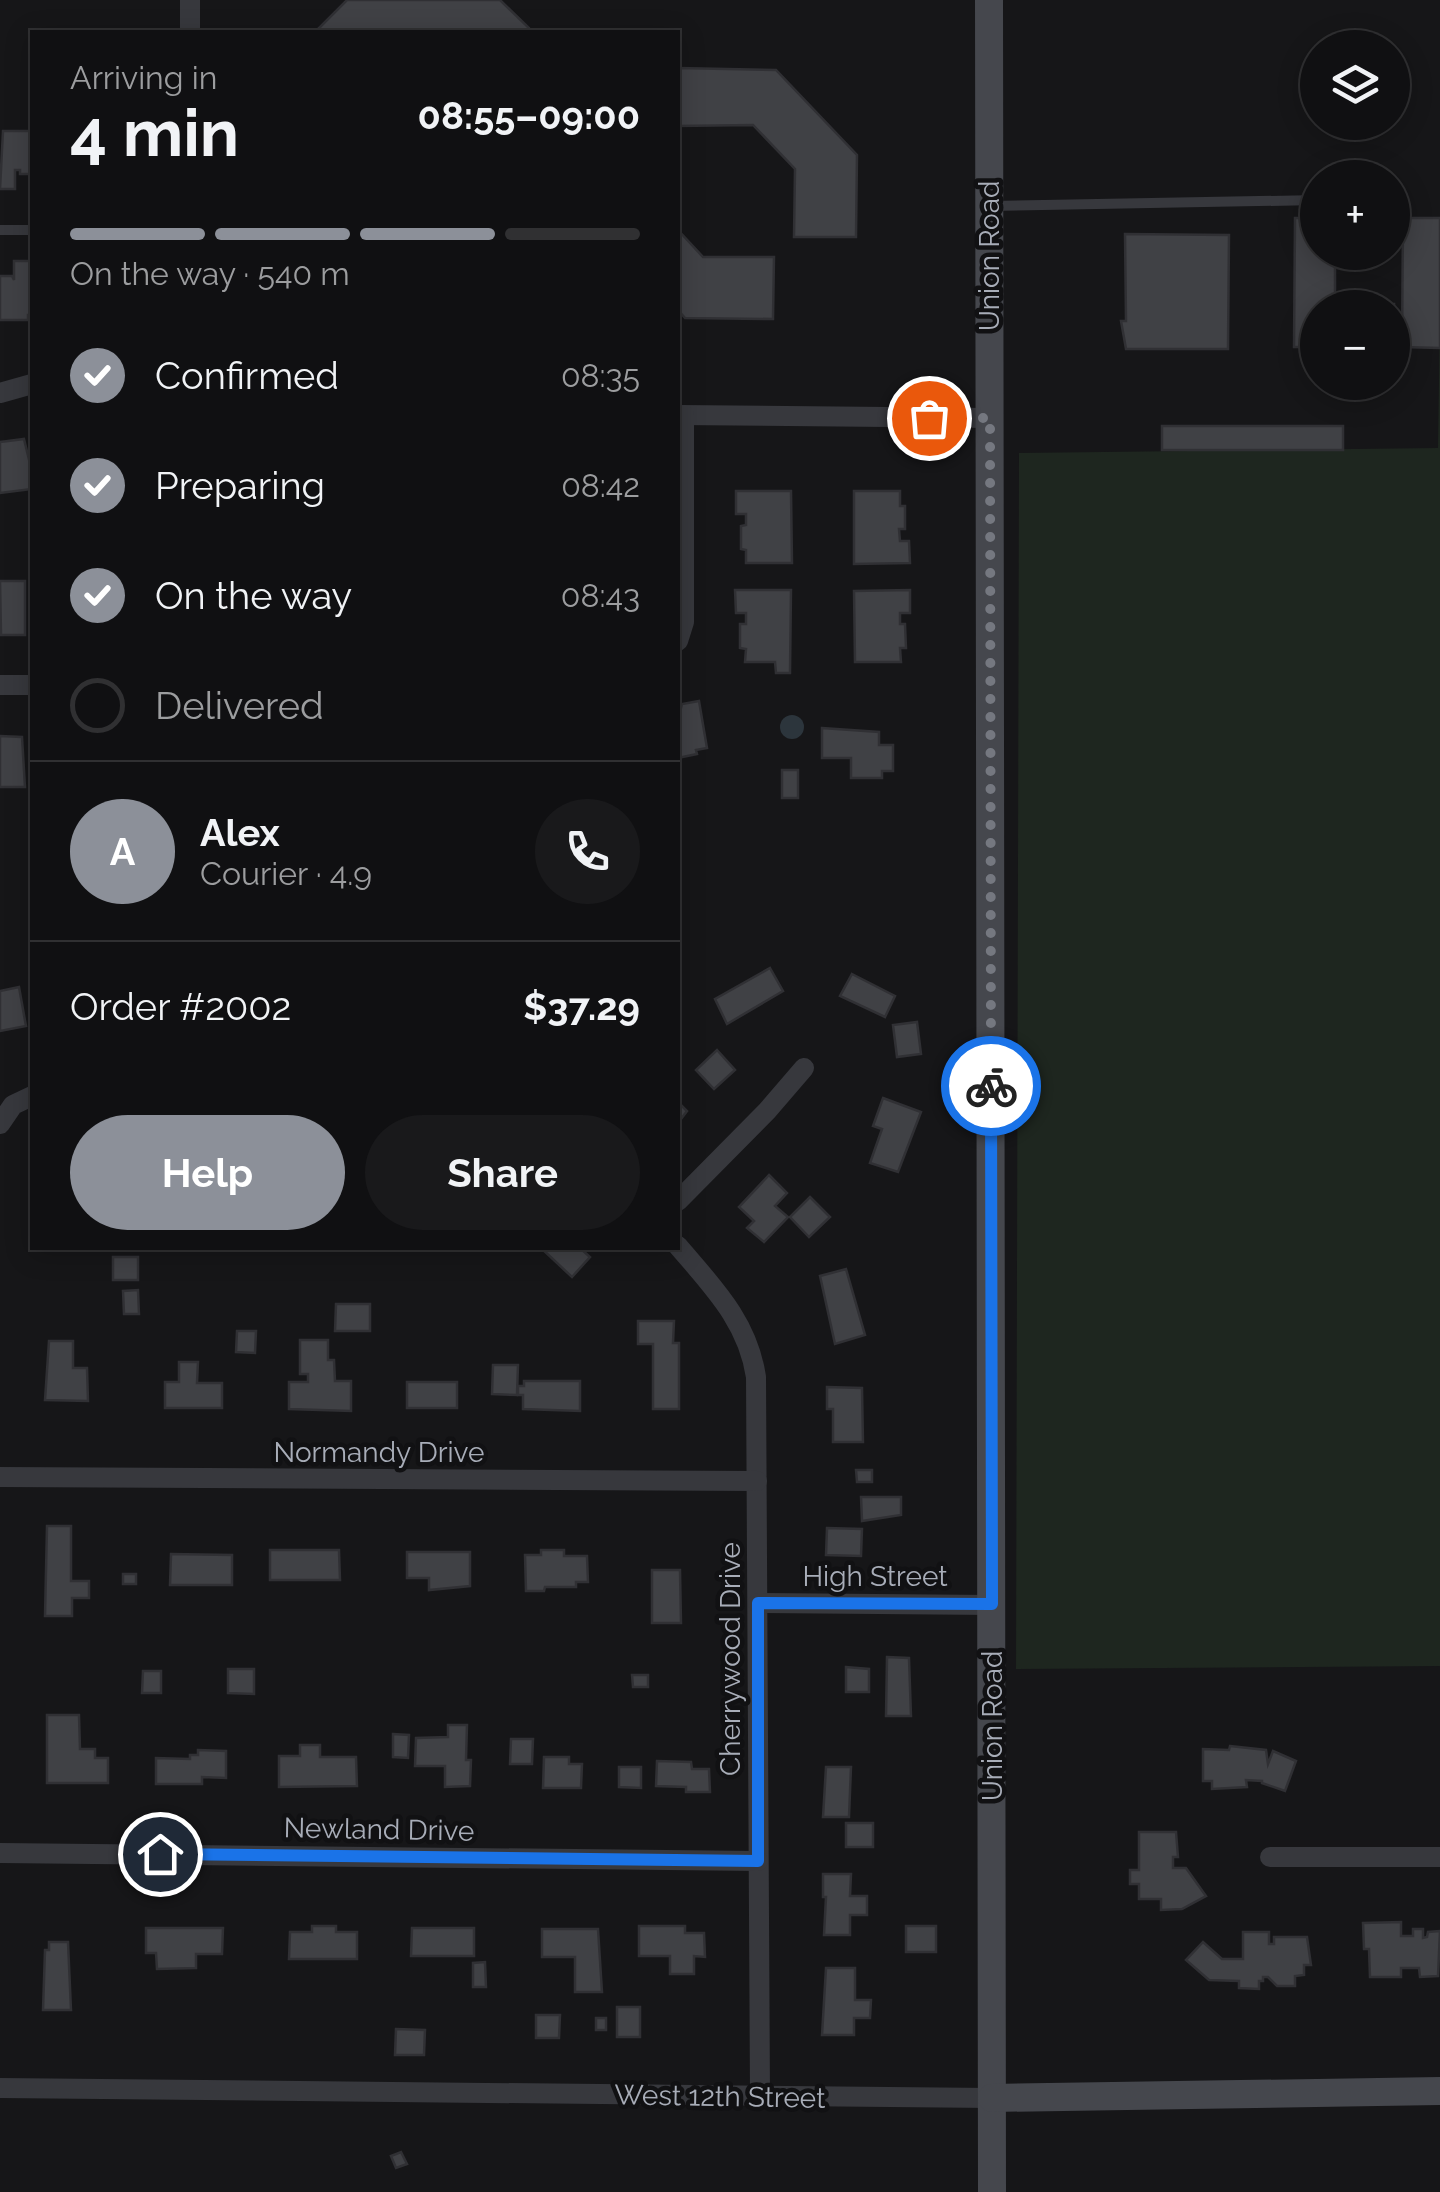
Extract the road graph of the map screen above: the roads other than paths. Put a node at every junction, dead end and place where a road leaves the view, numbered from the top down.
1 (190, 0) edge
2 (989, 0) edge
3 (190, 30) edge
4 (1300, 200) edge
5 (989, 206) junction
6 (0, 230) edge
7 (30, 230) edge
8 (30, 385) edge
9 (0, 393) edge
10 (681, 415) edge
11 (990, 418) junction
12 (680, 635) edge
13 (0, 685) edge
14 (30, 685) edge
15 (804, 1068) dead end
16 (30, 1098) edge
17 (4, 1117) edge
18 (680, 1199) edge
19 (680, 1248) edge
20 (0, 1477) edge
21 (757, 1481) junction
22 (758, 1603) junction
23 (992, 1604) junction
24 (0, 1853) edge
25 (1440, 1857) edge
26 (1270, 1858) dead end
27 (758, 1861) junction
28 (0, 2088) edge
29 (1440, 2090) edge
30 (760, 2096) junction
31 (992, 2098) junction
32 (992, 2192) edge

1 - 3 street
2 - 5 main road, Union Road
4 - 5 lane
5 - 11 main road, Union Road
6 - 7 lane
8 - 9 street
10 - 11 street
10 - 12 street
11 - 23 main road, Union Road
13 - 14 street
15 - 18 street
16 - 17 street
19 - 21 street, Cherrywood Drive
20 - 21 street, Normandy Drive
21 - 22 street, Cherrywood Drive
22 - 23 street, High Street
22 - 27 street, Cherrywood Drive
23 - 31 main road, Union Road
24 - 27 street, Newland Drive
25 - 26 street
27 - 30 street, Cherrywood Drive
28 - 30 street, West 12th Street
29 - 31 main road, West 12th Street
30 - 31 street, West 12th Street
31 - 32 main road, Union Road

